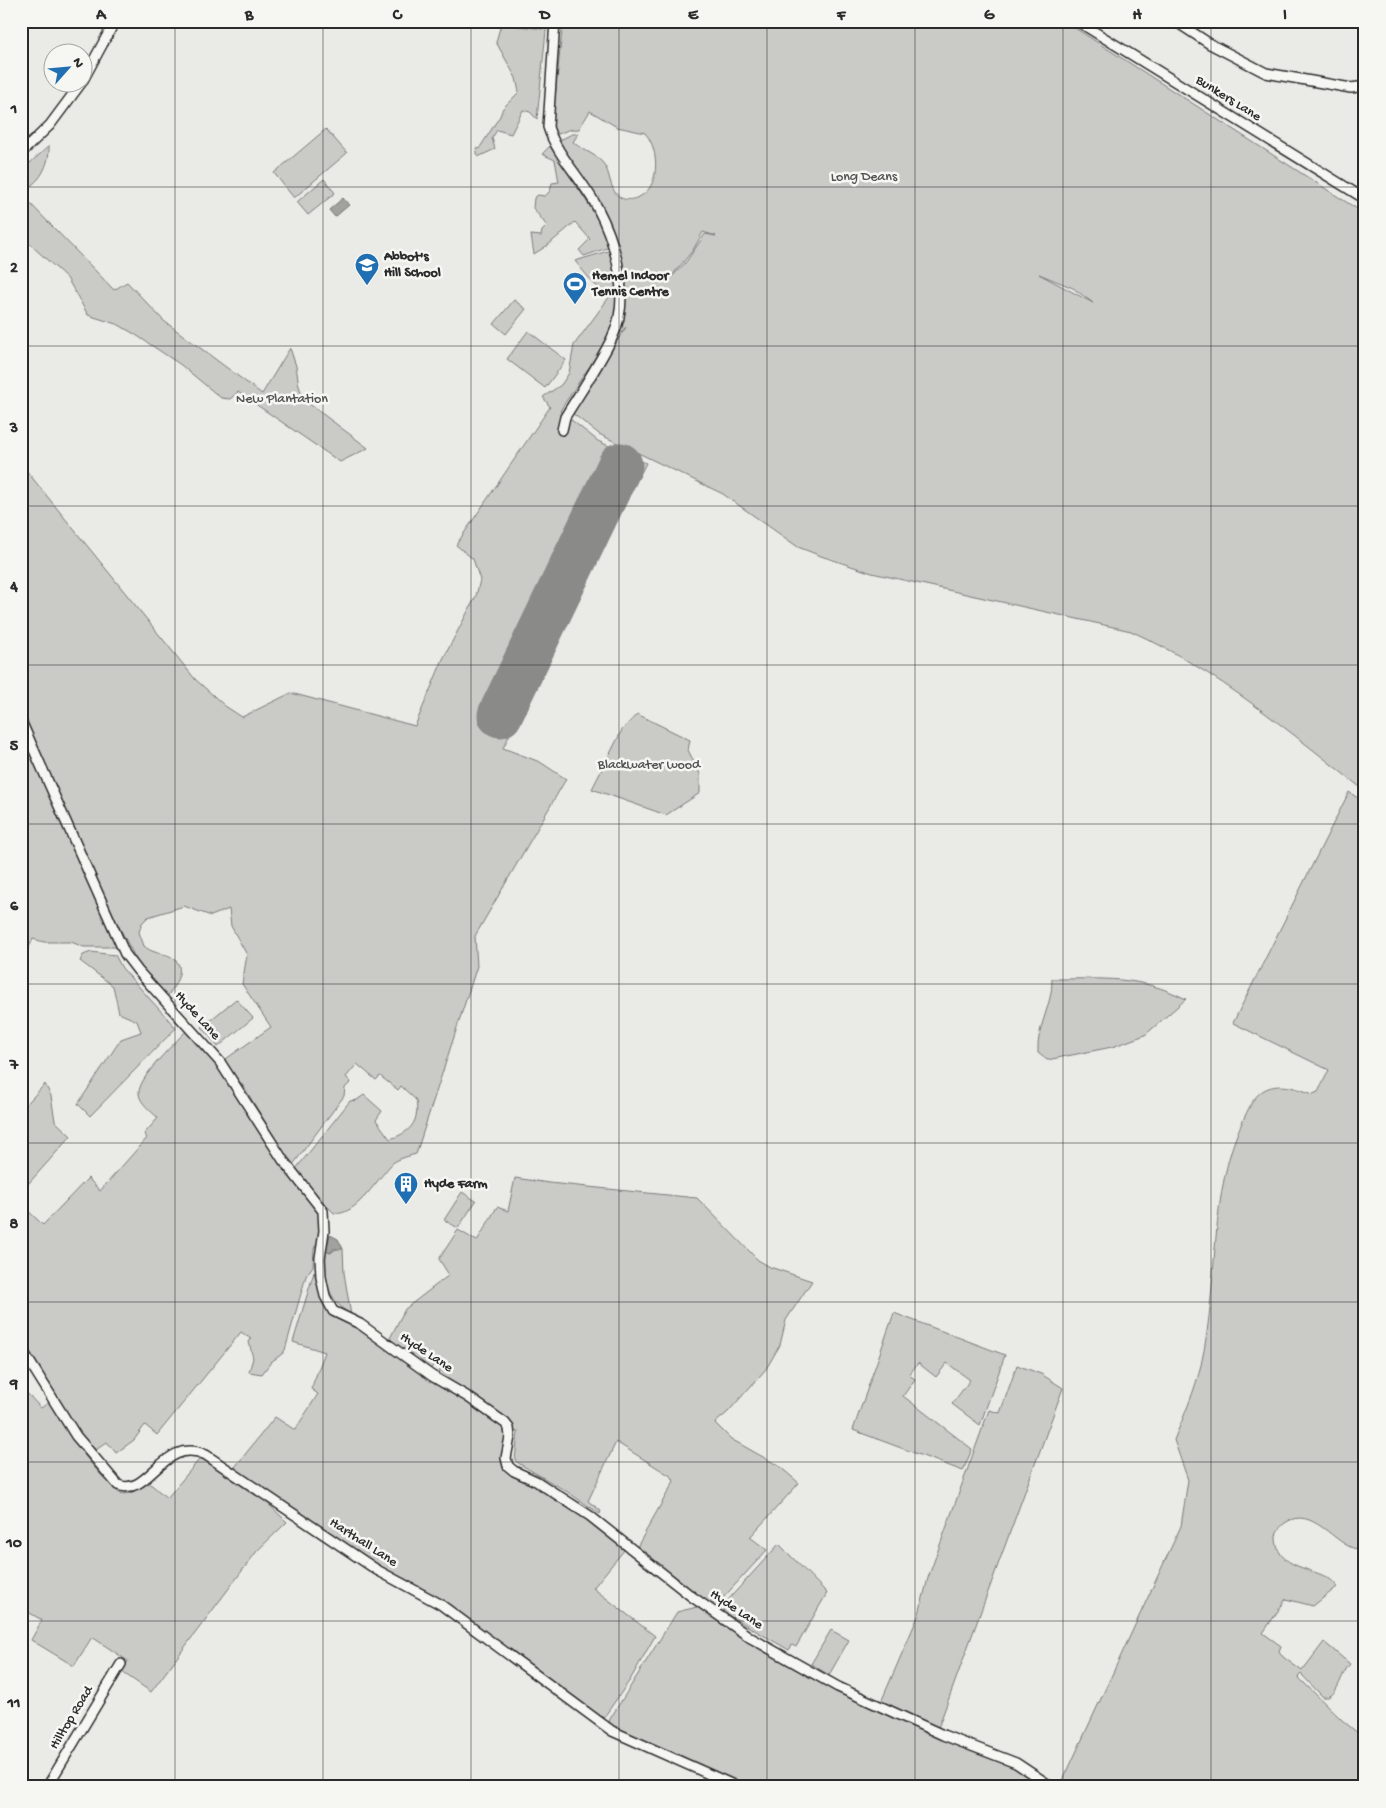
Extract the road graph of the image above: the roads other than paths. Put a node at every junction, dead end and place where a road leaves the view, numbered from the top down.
1 (115, 21) edge
2 (555, 21) edge
3 (1077, 21) edge
4 (1175, 21) edge
5 (92, 64) edge
6 (1365, 86) edge
7 (75, 92) edge
8 (21, 154) edge
9 (1365, 200) edge
10 (562, 430) dead end
11 (21, 721) edge
12 (21, 1348) edge
13 (121, 1664) dead end
14 (47, 1787) edge
15 (738, 1787) edge
16 (1052, 1787) edge

1 - 5 street
2 - 10 street
3 - 9 street, Bunkers Lane
4 - 6 street
7 - 8 street
11 - 16 street, Hyde Lane
12 - 15 street, Harthall Lane
13 - 14 street, Hilltop Road

